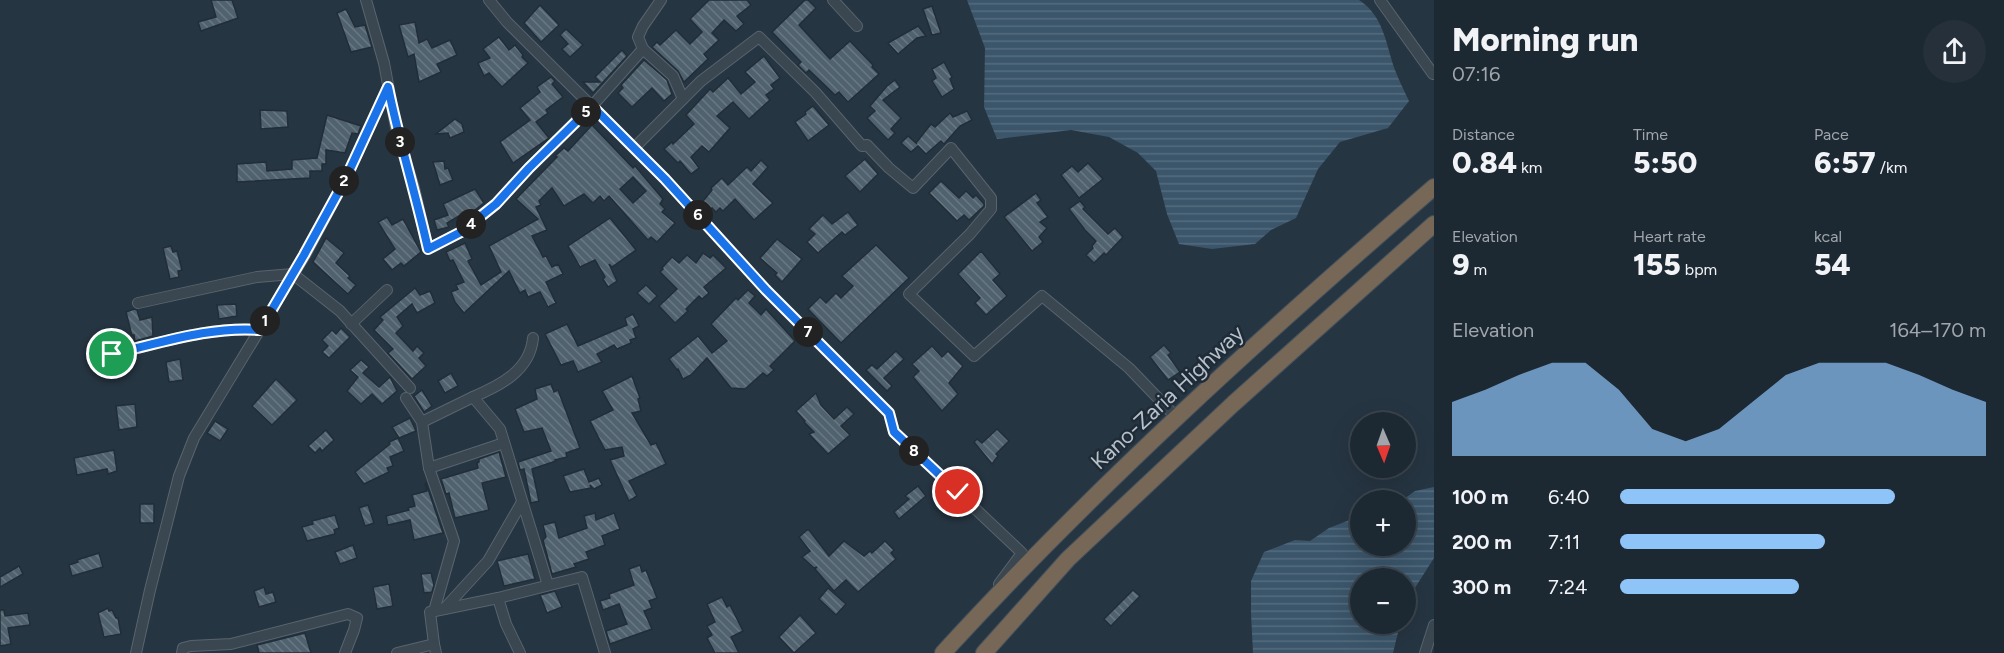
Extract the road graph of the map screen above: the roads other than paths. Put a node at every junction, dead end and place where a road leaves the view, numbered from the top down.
1 (366, 0) edge
2 (489, 0) edge
3 (661, 0) edge
4 (833, 0) edge
5 (1380, 0) edge
6 (857, 26) dead end
7 (643, 49) junction
8 (1432, 74) dead end
9 (388, 87) junction
10 (683, 99) junction
11 (592, 106) junction
12 (634, 148) junction
13 (1434, 186) edge
14 (1434, 224) edge
15 (293, 274) junction
16 (387, 290) dead end
17 (138, 303) dead end
18 (351, 324) junction
19 (260, 330) junction
20 (533, 338) dead end
21 (112, 354) dead end
22 (473, 397) junction
23 (1177, 418) junction
24 (422, 422) junction
25 (504, 443) junction
26 (429, 468) junction
27 (522, 502) junction
28 (548, 585) junction
29 (498, 598) junction
30 (439, 610) junction
31 (973, 620) junction
32 (1434, 625) edge
33 (435, 648) edge
34 (136, 653) edge
35 (182, 653) edge
36 (345, 653) edge
37 (397, 653) edge
38 (520, 653) edge
39 (605, 653) edge
40 (943, 653) edge
41 (984, 653) edge
42 (1425, 653) edge

1 - 9 street
2 - 11 street
3 - 7 street
4 - 6 street
5 - 8 street
7 - 10 street
7 - 11 street
9 - 11 street
9 - 15 street
10 - 12 street
10 - 23 street
11 - 12 street
12 - 31 street
13 - 23 highway, Kano-Zaria Highway
14 - 41 highway
15 - 17 street
15 - 18 street
15 - 19 street
16 - 18 street
18 - 24 street
19 - 21 street
19 - 34 street
20 - 22 street
22 - 24 street
22 - 25 street
23 - 31 highway, Kano-Zaria Highway
24 - 26 street
25 - 26 street
25 - 27 street
26 - 30 street
27 - 28 street
27 - 30 street
28 - 29 street
28 - 39 street
29 - 30 street
29 - 38 street
30 - 33 street
31 - 40 highway, Kano-Zaria Highway
32 - 42 street
33 - 37 street
35 - 36 street

